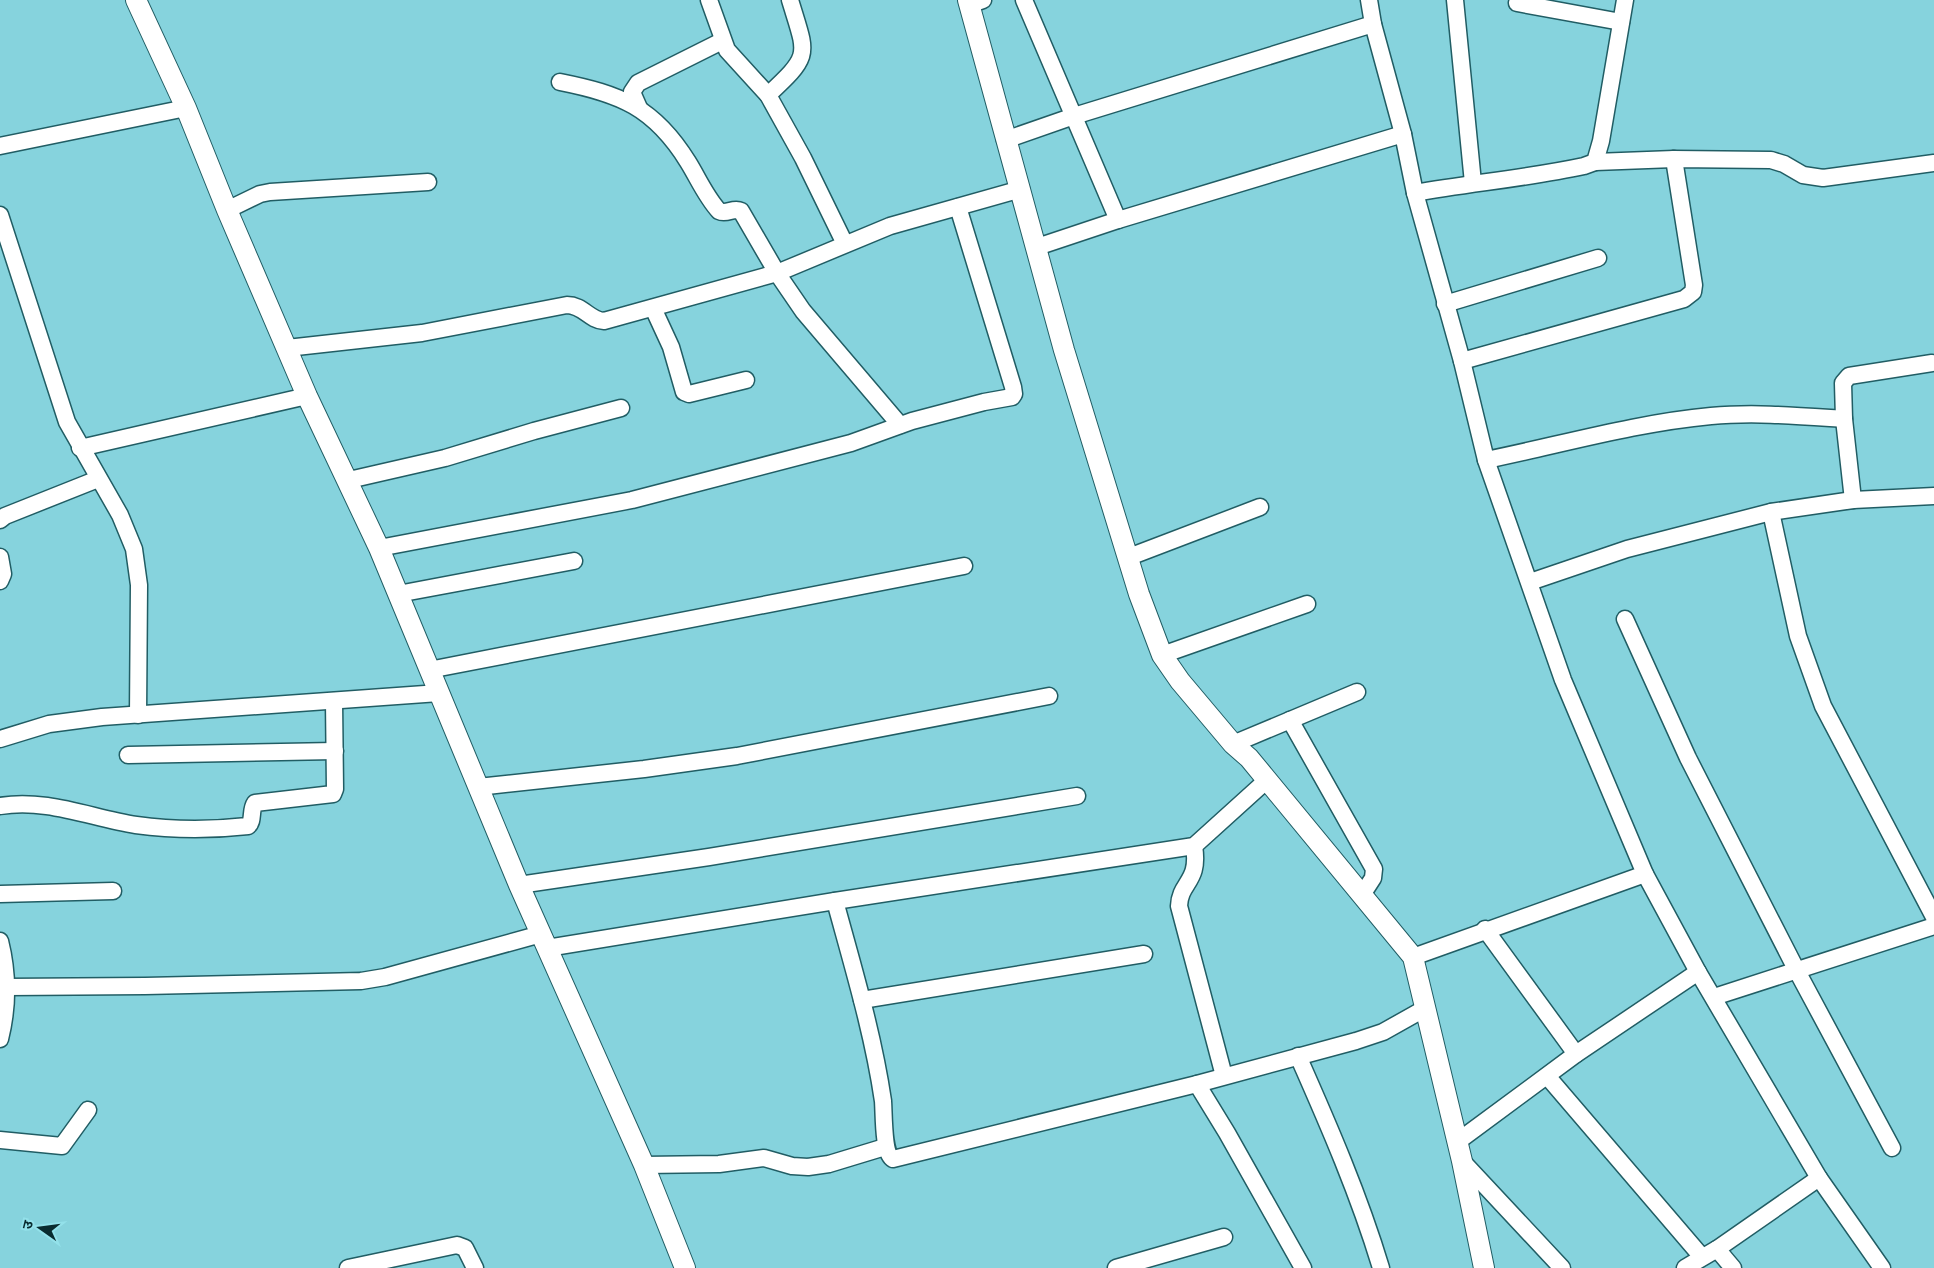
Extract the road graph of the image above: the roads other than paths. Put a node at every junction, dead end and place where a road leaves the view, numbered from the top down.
1 (136, 0) edge
2 (709, 0) edge
3 (790, 0) edge
4 (1024, 0) edge
5 (1369, 0) edge
6 (1455, 0) edge
7 (1625, 0) edge
8 (974, 2) edge
9 (1518, 3) dead end
10 (1621, 22) junction
11 (1373, 24) junction
12 (722, 41) junction
13 (560, 82) dead end
14 (768, 95) junction
15 (186, 108) junction
16 (639, 108) junction
17 (1074, 116) junction
18 (1403, 134) junction
19 (1006, 140) junction
20 (0, 146) edge
21 (1674, 159) junction
22 (1595, 162) junction
23 (1934, 163) edge
24 (428, 182) dead end
25 (1473, 183) junction
26 (1021, 189) junction
27 (1415, 193) junction
28 (973, 203) junction
29 (226, 210) junction
30 (0, 215) edge
31 (1118, 220) junction
32 (845, 244) junction
33 (1037, 247) junction
34 (1598, 258) dead end
35 (777, 273) junction
36 (1445, 304) junction
37 (653, 308) junction
38 (287, 348) junction
39 (1462, 361) junction
40 (1932, 363) dead end
41 (746, 380) dead end
42 (307, 396) junction
43 (621, 408) dead end
44 (1844, 419) junction
45 (900, 425) junction
46 (80, 448) junction
47 (1486, 460) junction
48 (98, 479) junction
49 (348, 480) junction
50 (1934, 496) edge
51 (1853, 500) junction
52 (1260, 507) dead end
53 (1772, 512) junction
54 (0, 520) edge
55 (379, 548) junction
56 (0, 557) edge
57 (1129, 557) junction
58 (574, 561) dead end
59 (964, 566) dead end
60 (0, 580) edge
61 (1530, 582) junction
62 (398, 594) junction
63 (1307, 604) dead end
64 (1625, 619) dead end
65 (1162, 655) junction
66 (429, 670) junction
67 (1357, 692) dead end
68 (439, 693) junction
69 (1049, 696) dead end
70 (334, 700) junction
71 (138, 715) junction
72 (1290, 720) junction
73 (0, 739) edge
74 (1233, 744) junction
75 (335, 751) junction
76 (128, 755) dead end
77 (1267, 780) junction
78 (478, 787) junction
79 (1077, 796) dead end
80 (0, 806) edge
81 (1202, 840) junction
82 (1645, 874) junction
83 (519, 885) junction
84 (113, 891) dead end
85 (0, 894) edge
86 (1362, 895) junction
87 (835, 901) junction
88 (1934, 918) edge
89 (1934, 926) edge
90 (1486, 929) junction
91 (0, 941) edge
92 (544, 941) junction
93 (1144, 954) dead end
94 (1413, 956) junction
95 (1797, 970) junction
96 (1698, 972) junction
97 (6, 987) junction
98 (1714, 997) junction
99 (862, 1000) junction
100 (3, 1008) edge
101 (1424, 1009) junction
102 (0, 1038) edge
103 (1576, 1054) junction
104 (1298, 1056) junction
105 (1224, 1076) junction
106 (1547, 1076) junction
107 (1197, 1084) junction
108 (88, 1110) dead end
109 (0, 1140) edge
110 (885, 1147) junction
111 (1892, 1148) dead end
112 (1459, 1151) junction
113 (644, 1165) junction
114 (1819, 1178) junction
115 (1224, 1237) dead end
116 (1717, 1249) junction
117 (1702, 1257) junction
118 (348, 1268) edge
119 (474, 1268) edge
120 (685, 1268) edge
121 (1116, 1268) edge
122 (1302, 1268) edge
123 (1381, 1268) edge
124 (1484, 1268) edge
125 (1562, 1268) edge
126 (1685, 1268) edge
127 (1733, 1268) edge
128 (1882, 1268) edge

1 - 15 street
2 - 12 street
3 - 14 street
4 - 17 street
5 - 11 street
6 - 25 street
7 - 10 street
8 - 19 street
9 - 10 street
10 - 22 street
11 - 17 street
11 - 18 street
12 - 14 street
12 - 16 street
13 - 16 street
14 - 32 street
15 - 20 street
15 - 29 street
16 - 35 street
17 - 19 street
17 - 31 street
18 - 27 street
18 - 31 street
19 - 26 street
21 - 22 street
21 - 23 street
21 - 39 street
22 - 25 street
24 - 29 street
25 - 27 street
26 - 28 street
26 - 33 street
27 - 36 street
28 - 32 street
28 - 45 street
29 - 38 street
30 - 46 street
31 - 33 street
32 - 35 street
33 - 57 street
34 - 36 street
35 - 37 street
35 - 45 street
36 - 39 street
37 - 38 street
37 - 41 street
38 - 42 street
39 - 47 street
40 - 44 street
42 - 46 street
42 - 49 street
43 - 49 street
44 - 47 street
44 - 51 street
45 - 55 street
46 - 48 street
47 - 61 street
48 - 54 street
48 - 71 street
49 - 55 street
50 - 51 street
51 - 53 street
52 - 57 street
53 - 61 street
53 - 88 street
55 - 62 street
56 - 60 street
57 - 65 street
58 - 62 street
59 - 66 street
61 - 82 street
62 - 66 street
63 - 65 street
64 - 95 street
65 - 74 street
66 - 68 street
67 - 72 street
68 - 70 street
68 - 78 street
69 - 78 street
70 - 71 street
70 - 75 street
71 - 73 street
72 - 74 street
72 - 86 street
74 - 77 street
75 - 76 street
75 - 80 street
77 - 81 street
77 - 86 street
78 - 83 street
79 - 83 street
81 - 87 street
81 - 105 street
82 - 90 street
82 - 96 street
83 - 92 street
84 - 85 street
86 - 94 street
87 - 92 street
87 - 99 street
89 - 95 street
90 - 94 street
90 - 103 street
91 - 97 street
92 - 97 street
92 - 113 street
93 - 99 street
94 - 101 street
95 - 98 street
95 - 111 street
96 - 98 street
96 - 103 street
97 - 100 street
98 - 114 street
99 - 110 street
100 - 102 street
101 - 104 street
101 - 112 street
103 - 106 street
104 - 105 street
104 - 123 street
105 - 107 street
106 - 112 street
106 - 117 street
107 - 110 street
107 - 122 street
108 - 109 street
110 - 113 street
112 - 124 street
112 - 125 street
113 - 120 street
114 - 116 street
114 - 128 street
115 - 121 street
116 - 117 street
116 - 127 street
117 - 126 street
118 - 119 street

